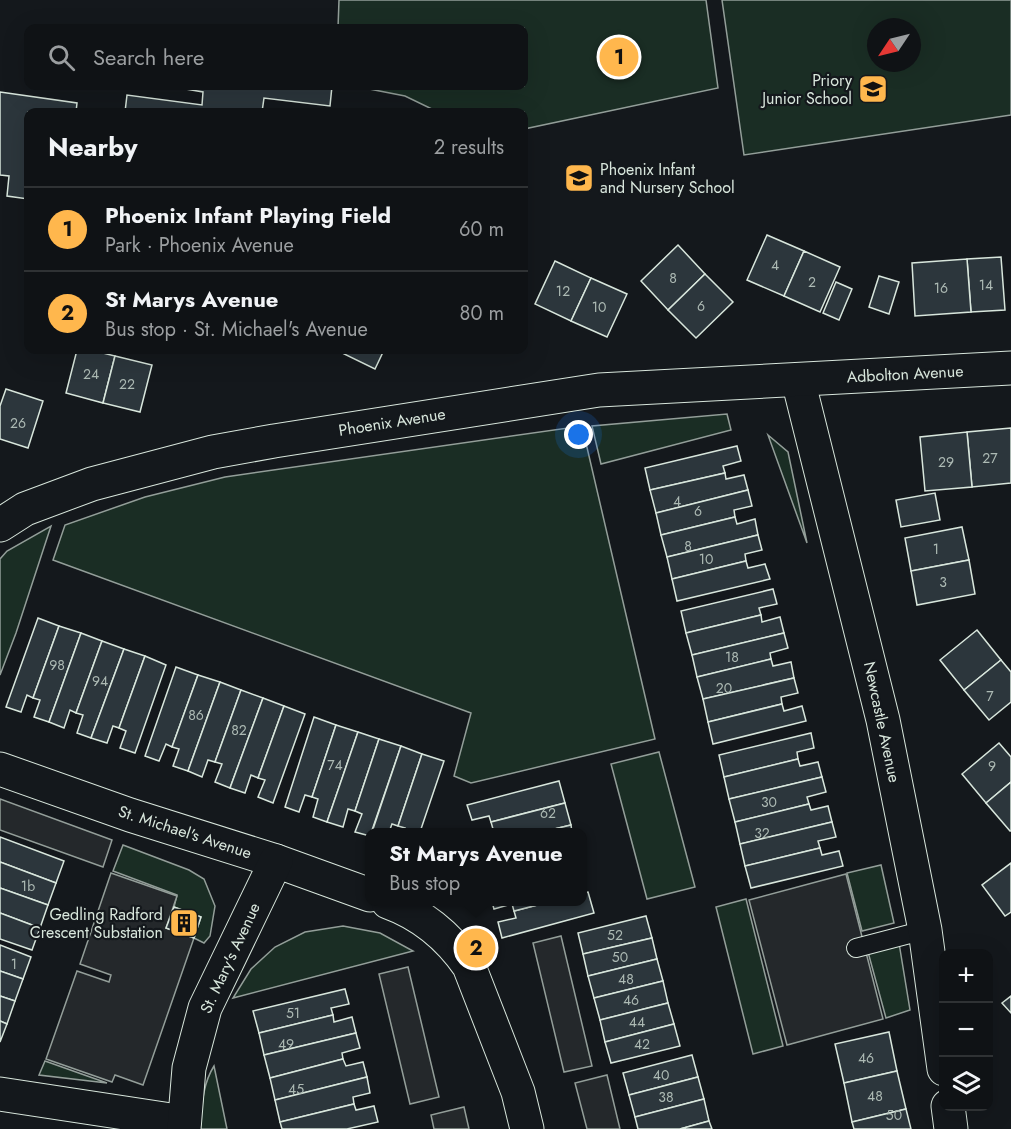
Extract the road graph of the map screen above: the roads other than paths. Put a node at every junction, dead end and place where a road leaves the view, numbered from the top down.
1 (1011, 368) edge
2 (798, 380) junction
3 (0, 525) edge
4 (0, 769) edge
5 (276, 861) junction
6 (365, 894) edge
7 (397, 906) edge
8 (925, 930) junction
9 (856, 948) dead end
10 (942, 1057) edge
11 (0, 1094) edge
12 (949, 1111) edge
13 (184, 1125) edge
14 (527, 1129) edge
15 (951, 1129) edge

1 - 2 street, Adbolton Avenue
2 - 3 street, Phoenix Avenue
2 - 8 street, Newcastle Avenue
4 - 5 street, St. Michael's Avenue
5 - 6 street, St. Michael's Avenue
5 - 13 street, St. Mary's Avenue
7 - 14 street
8 - 9 lane
8 - 10 street, Newcastle Avenue
11 - 13 street
12 - 15 street

